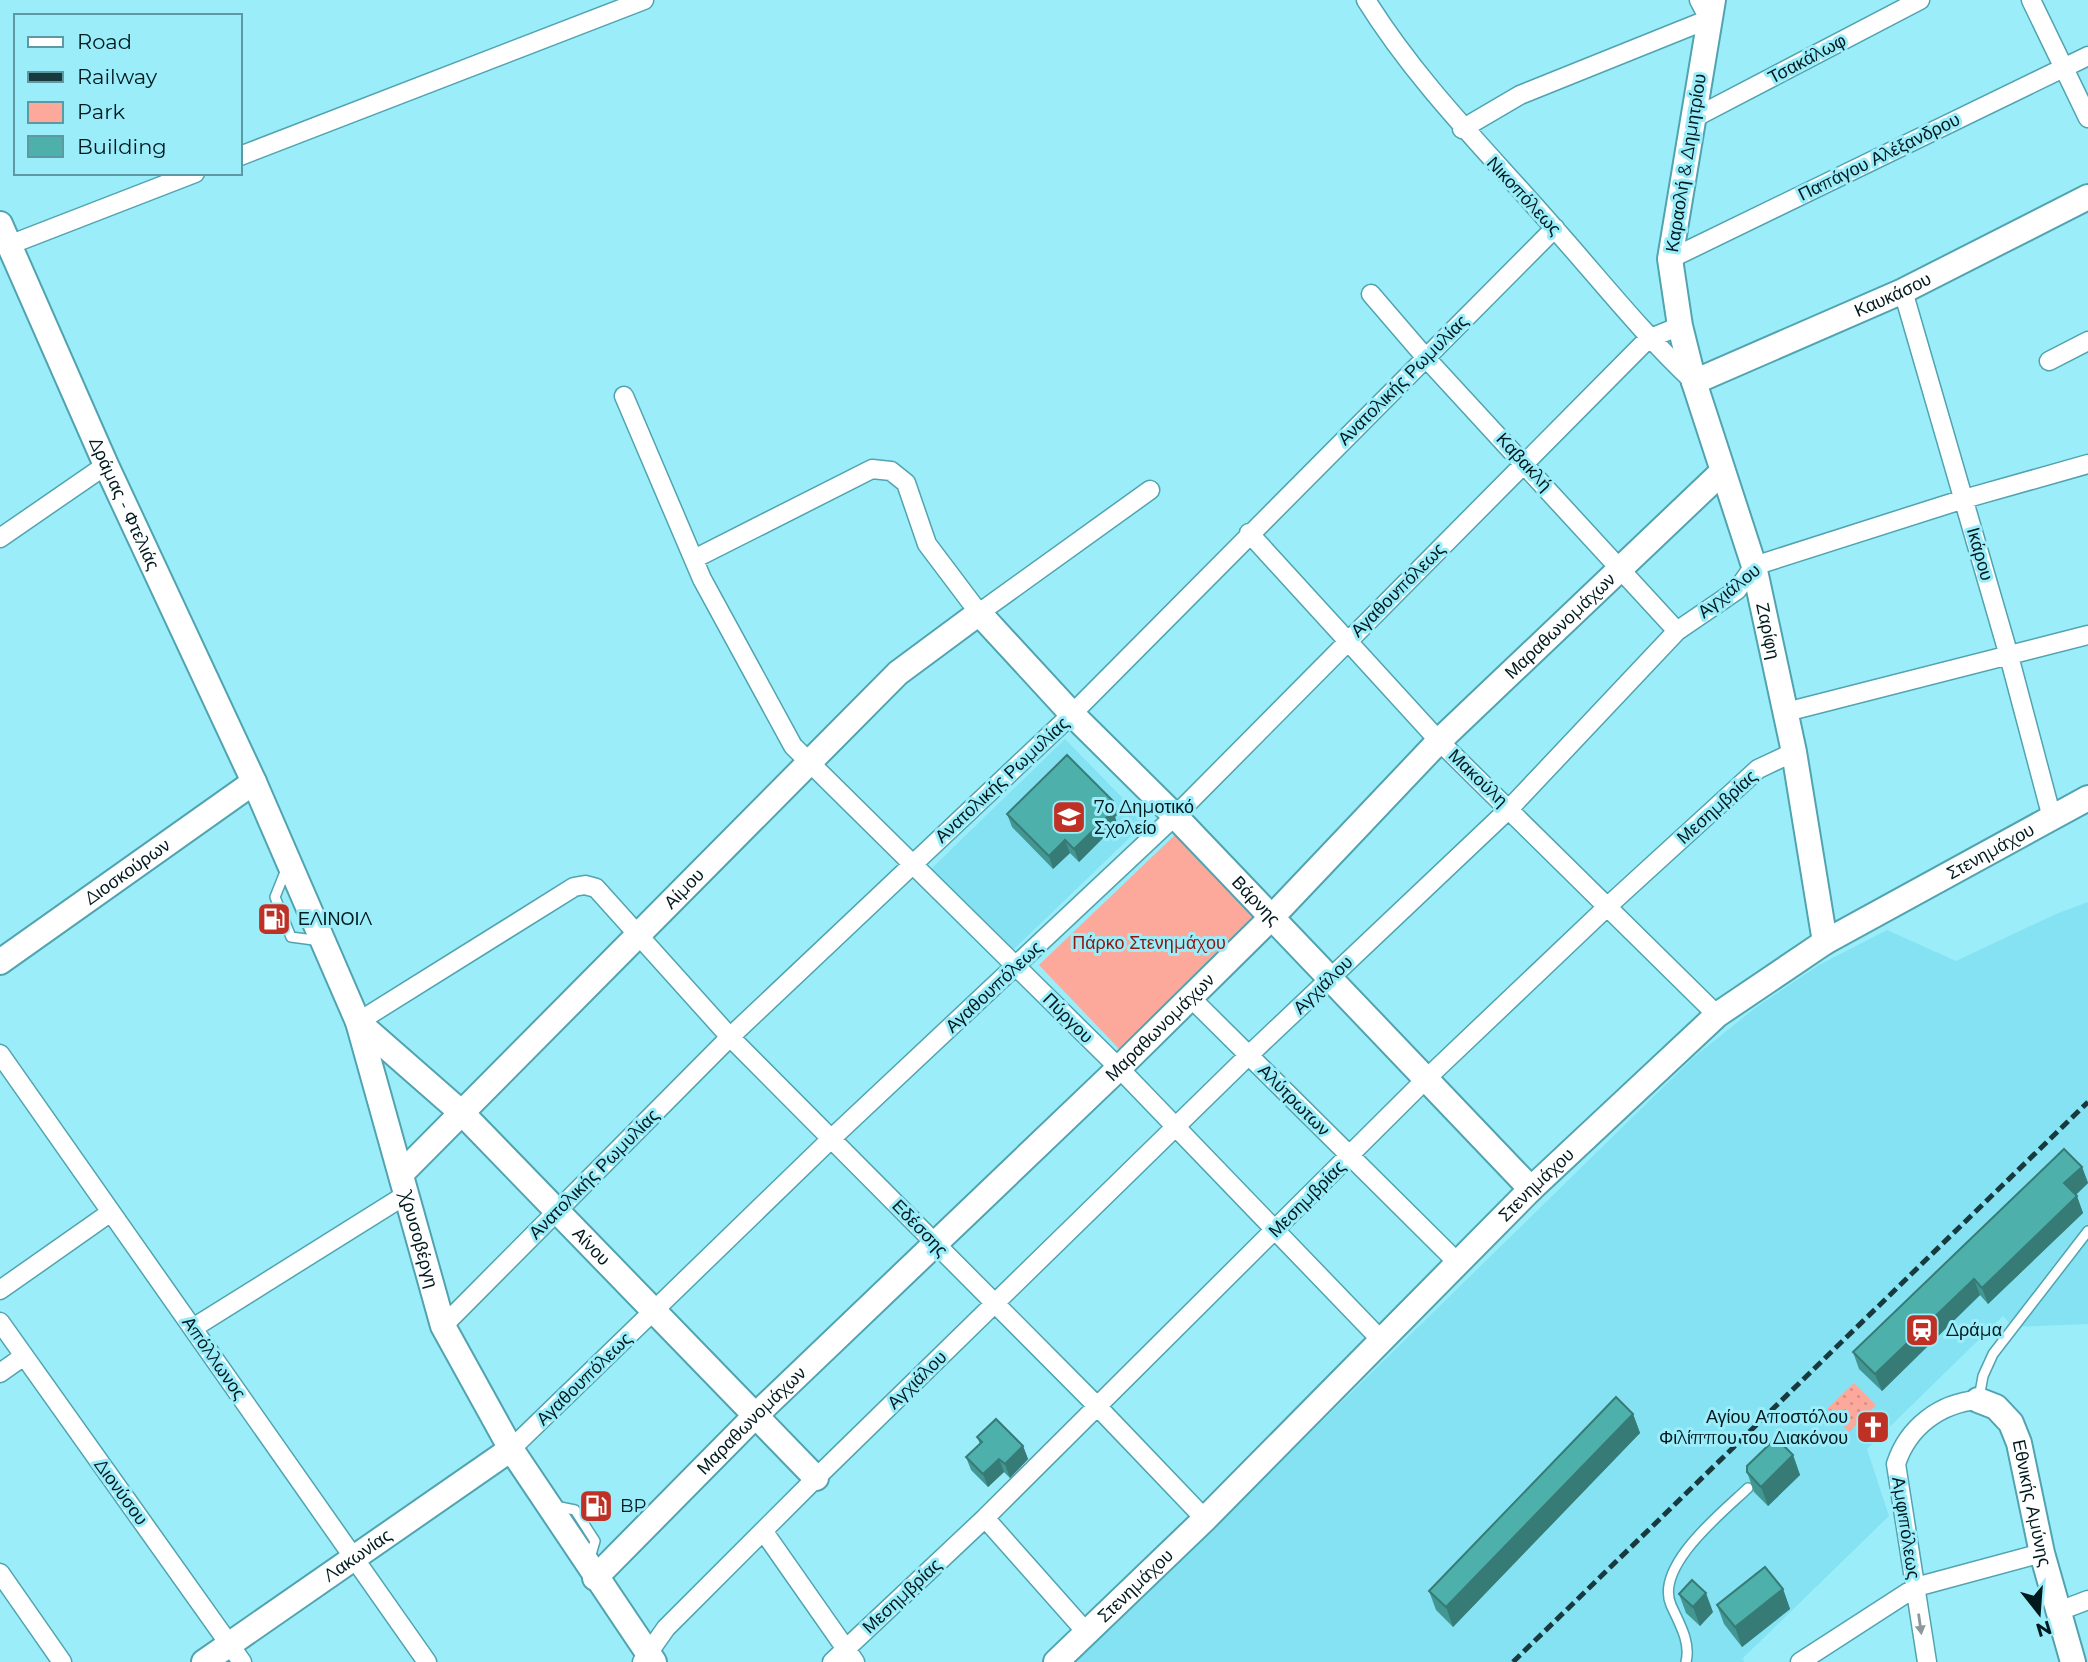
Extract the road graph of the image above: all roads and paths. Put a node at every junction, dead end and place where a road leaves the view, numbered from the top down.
1 (644, 0) edge
2 (1366, 0) edge
3 (1920, 0) edge
4 (2032, 0) edge
5 (1707, 6) edge
6 (2088, 56) edge
7 (2064, 67) junction
8 (1694, 118) junction
9 (2088, 118) edge
10 (1462, 129) junction
11 (242, 155) edge
12 (189, 175) edge
13 (2088, 197) edge
14 (1555, 229) junction
15 (5, 234) edge
16 (1670, 258) junction
17 (1903, 291) junction
18 (1371, 294) dead end
19 (1680, 326) junction
20 (1648, 339) junction
21 (2088, 341) edge
22 (1426, 358) junction
23 (2049, 361) dead end
24 (1694, 382) junction
25 (624, 396) dead end
26 (1524, 463) junction
27 (2088, 464) edge
28 (106, 465) junction
29 (1722, 472) junction
30 (1150, 490) dead end
31 (1964, 499) junction
32 (1249, 533) junction
33 (0, 538) edge
34 (694, 559) junction
35 (1620, 566) junction
36 (1754, 566) junction
37 (979, 613) junction
38 (1677, 631) junction
39 (2088, 635) edge
40 (1348, 640) junction
41 (2009, 656) junction
42 (1786, 712) junction
43 (1072, 715) junction
44 (1440, 741) junction
45 (1794, 752) junction
46 (808, 761) junction
47 (254, 782) junction
48 (2088, 798) edge
49 (1510, 808) junction
50 (1175, 816) junction
51 (2052, 818) junction
52 (912, 863) junction
53 (1608, 906) junction
54 (1272, 917) junction
55 (637, 936) junction
56 (1825, 942) junction
57 (0, 962) edge
58 (1017, 967) junction
59 (1331, 978) junction
60 (1190, 998) junction
61 (1717, 1015) junction
62 (358, 1022) junction
63 (730, 1037) junction
64 (0, 1054) edge
65 (1249, 1055) junction
66 (1119, 1069) junction
67 (1427, 1078) junction
68 (463, 1114) junction
69 (1174, 1127) junction
70 (832, 1138) junction
71 (1350, 1156) junction
72 (404, 1184) junction
73 (1531, 1189) junction
74 (557, 1210) junction
75 (111, 1212) junction
76 (1275, 1231) junction
77 (2088, 1231) edge
78 (934, 1243) junction
79 (1457, 1262) junction
80 (0, 1290) edge
81 (996, 1304) junction
82 (655, 1309) junction
83 (0, 1322) edge
84 (443, 1326) junction
85 (193, 1328) junction
86 (1381, 1340) junction
87 (24, 1356) junction
88 (0, 1373) edge
89 (1979, 1400) junction
90 (1097, 1405) junction
91 (756, 1415) junction
92 (511, 1449) junction
93 (816, 1478) junction
94 (1748, 1488) edge
95 (985, 1518) junction
96 (1205, 1519) junction
97 (764, 1532) junction
98 (2042, 1553) junction
99 (354, 1558) junction
100 (592, 1572) junction
101 (0, 1573) edge
102 (1916, 1587) junction
103 (2088, 1600) edge
104 (2059, 1611) junction
105 (1087, 1633) junction
106 (236, 1653) edge
107 (850, 1655) edge
108 (648, 1659) edge
109 (62, 1662) edge
110 (204, 1662) edge
111 (427, 1662) edge
112 (832, 1662) edge
113 (1056, 1662) edge
114 (1686, 1662) edge
115 (1800, 1662) edge
116 (1927, 1662) edge
117 (2073, 1662) edge

1 - 11 street
2 - 10 street, Νικοπόλεως
3 - 8 street, Τσακάλωφ
4 - 7 street
5 - 8 street, Καραολή & Δημητρίου
5 - 10 street
6 - 7 street, Παπάγου Αλέξανδρου
7 - 9 street
7 - 16 street, Παπάγου Αλέξανδρου
8 - 16 street, Καραολή & Δημητρίου
10 - 14 street, Νικοπόλεως
12 - 15 street
13 - 17 street, Καυκάσου
14 - 20 street, Νικοπόλεως
14 - 22 street, Ανατολικής Ρωμυλίας
15 - 28 street, Δράμας - Φτελιάς
16 - 19 street, Καραολή & Δημητρίου
17 - 24 street, Καυκάσου
17 - 31 street, Ικάρου
18 - 22 street, Καβακλή
19 - 20 street
19 - 24 street, Ζαρίφη
20 - 24 street, Νικοπόλεως
20 - 26 street, Αγαθουπόλεως
21 - 23 street
22 - 26 street, Καβακλή
22 - 32 street, Ανατολικής Ρωμυλίας
24 - 29 street, Ζαρίφη
25 - 34 street, Πύργου
26 - 35 street, Καβακλή
26 - 40 street, Αγαθουπόλεως
27 - 31 street, Αγχιάλου
28 - 33 street
28 - 47 street, Δράμας - Φτελιάς
29 - 35 street, Μαραθωνομάχων
29 - 36 street, Ζαρίφη
30 - 37 street
31 - 36 street, Αγχιάλου
31 - 41 street, Ικάρου
32 - 40 street, Μακούλη
32 - 43 street, Ανατολικής Ρωμυλίας
34 - 37 street
34 - 46 street, Πύργου
35 - 38 street, Καβακλή
35 - 44 street, Μαραθωνομάχων
36 - 38 street, Αγχιάλου
36 - 42 street, Ζαρίφη
37 - 43 street, Βάρνης
37 - 46 street, Αίμου
38 - 49 street, Αγχιάλου
39 - 41 street
40 - 44 street, Μακούλη
40 - 50 street, Αγαθουπόλεως
41 - 42 street
41 - 51 street, Ικάρου
42 - 45 street, Ζαρίφη
43 - 50 street, Βάρνης
43 - 52 street, Ανατολικής Ρωμυλίας
44 - 49 street, Μακούλη
44 - 54 street, Μαραθωνομάχων
45 - 53 street, Μεσημβρίας
45 - 56 street, Ζαρίφη
46 - 52 street, Πύργου
46 - 55 street, Αίμου
47 - 57 street, Διοσκούρων
47 - 62 street, Χρυσοβέργη
48 - 51 street, Στενημάχου
49 - 53 street, Μακούλη
49 - 59 street, Αγχιάλου
50 - 54 street, Βάρνης
50 - 58 street, Αγαθουπόλεως
51 - 56 street, Στενημάχου
52 - 58 street, Πύργου
52 - 63 street, Ανατολικής Ρωμυλίας
53 - 61 street, Μακούλη
53 - 67 street, Μεσημβρίας
54 - 59 street, Βάρνης
54 - 60 street, Μαραθωνομάχων
55 - 62 street, Εδέσσης
55 - 63 street, Εδέσσης
55 - 68 street, Αίμου
56 - 61 street, Στενημάχου
58 - 66 street, Πύργου
58 - 70 street, Αγαθουπόλεως
59 - 65 street, Αγχιάλου
59 - 67 street, Βάρνης
60 - 65 street, Αλύτρωτων
60 - 66 street, Μαραθωνομάχων
61 - 73 street, Στενημάχου
62 - 68 street, Αίνου
62 - 72 street, Χρυσοβέργη
63 - 70 street, Εδέσσης
63 - 74 street, Ανατολικής Ρωμυλίας
64 - 75 street, Απόλλωνος
65 - 69 street, Αγχιάλου
65 - 71 street, Αλύτρωτων
66 - 69 street, Πύργου
66 - 78 street, Μαραθωνομάχων
67 - 71 street, Μεσημβρίας
67 - 73 street, Βάρνης
68 - 72 street, Αίμου
68 - 74 street, Αίνου
69 - 76 street, Πύργου
69 - 81 street, Αγχιάλου
70 - 78 street, Εδέσσης
70 - 82 street, Αγαθουπόλεως
71 - 76 street, Μεσημβρίας
71 - 79 street, Αλύτρωτων
72 - 84 street, Χρυσοβέργη
72 - 85 street
73 - 79 street, Στενημάχου
74 - 82 street, Αίνου
74 - 84 street, Ανατολικής Ρωμυλίας
75 - 80 street
75 - 85 street, Απόλλωνος
76 - 86 street, Πύργου
76 - 90 street, Μεσημβρίας
77 - 89 lane
78 - 81 street, Εδέσσης
78 - 91 street, Μαραθωνομάχων
79 - 86 street, Στενημάχου
81 - 90 street, Εδέσσης
81 - 93 street, Αγχιάλου
82 - 91 street, Αίνου
82 - 92 street, Αγαθουπόλεως
83 - 87 street, Διονύσου
84 - 92 street, Χρυσοβέργη
85 - 99 street, Απόλλωνος
86 - 96 street, Στενημάχου
87 - 88 street
87 - 106 street, Διονύσου
89 - 98 street, Εθνικής Αμύνης
89 - 102 street, Αμφιπόλεως
90 - 95 street, Μεσημβρίας
90 - 96 street, Εδέσσης
91 - 93 street, Αίνου
91 - 100 street, Μαραθωνομάχων
92 - 99 street, Λακωνίας
92 - 100 street, Χρυσοβέργη
93 - 97 street, Αγχιάλου
94 - 114 lane
95 - 105 street
95 - 107 street, Μεσημβρίας
96 - 105 street, Στενημάχου
97 - 107 street
97 - 108 street, Αγχιάλου
98 - 102 street
98 - 104 street, Εθνικής Αμύνης
99 - 106 street, Λακωνίας
99 - 111 street, Απόλλωνος
100 - 108 street, Χρυσοβέργη
101 - 109 street
102 - 115 street
102 -> 116 street, Αμφιπόλεως
103 - 104 street
104 - 117 street, Εθνικής Αμύνης
105 - 113 street, Στενημάχου
106 - 110 street, Λακωνίας
107 - 112 street, Μεσημβρίας

